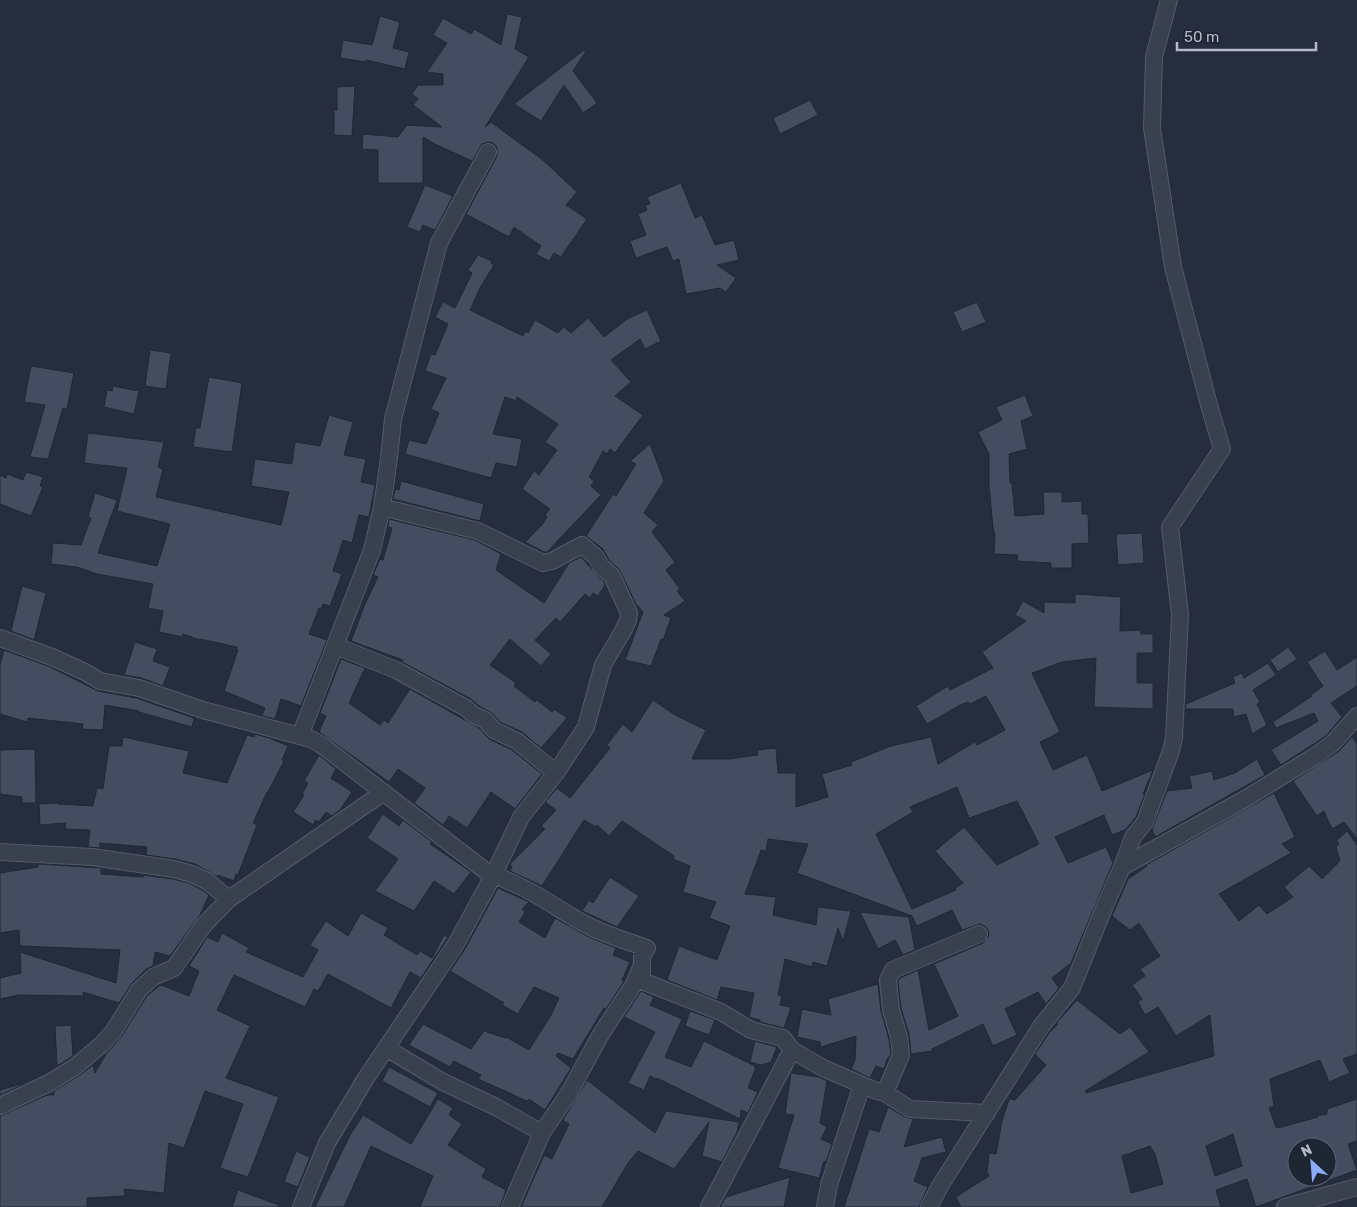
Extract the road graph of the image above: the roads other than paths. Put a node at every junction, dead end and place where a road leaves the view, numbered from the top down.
1 (1168, 0) edge
2 (488, 152) dead end
3 (382, 507) junction
4 (2, 642) edge
5 (336, 646) junction
6 (1357, 716) edge
7 (300, 736) junction
8 (556, 773) junction
9 (384, 792) junction
10 (0, 852) edge
11 (1122, 867) junction
12 (494, 874) junction
13 (229, 899) junction
14 (979, 934) dead end
15 (641, 967) junction
16 (386, 1048) junction
17 (792, 1050) junction
18 (862, 1085) junction
19 (886, 1093) junction
20 (0, 1106) edge
21 (987, 1113) junction
22 (542, 1133) junction
23 (1357, 1187) edge
24 (301, 1207) edge
25 (510, 1207) edge
26 (709, 1207) edge
27 (824, 1207) edge
28 (929, 1207) edge
29 (1285, 1207) edge

1 - 11 street
2 - 3 street
3 - 5 street
3 - 8 street
4 - 7 street
5 - 7 street
5 - 8 street
6 - 11 street
7 - 9 street
8 - 12 street
9 - 12 street
9 - 13 street
10 - 13 street
11 - 21 street
12 - 15 street
12 - 16 street
13 - 20 street
14 - 19 street
15 - 17 street
15 - 22 street
16 - 22 street
16 - 24 street
17 - 18 street
17 - 26 street
18 - 19 street
18 - 27 street
19 - 21 street
21 - 28 street
22 - 25 street
23 - 29 street

